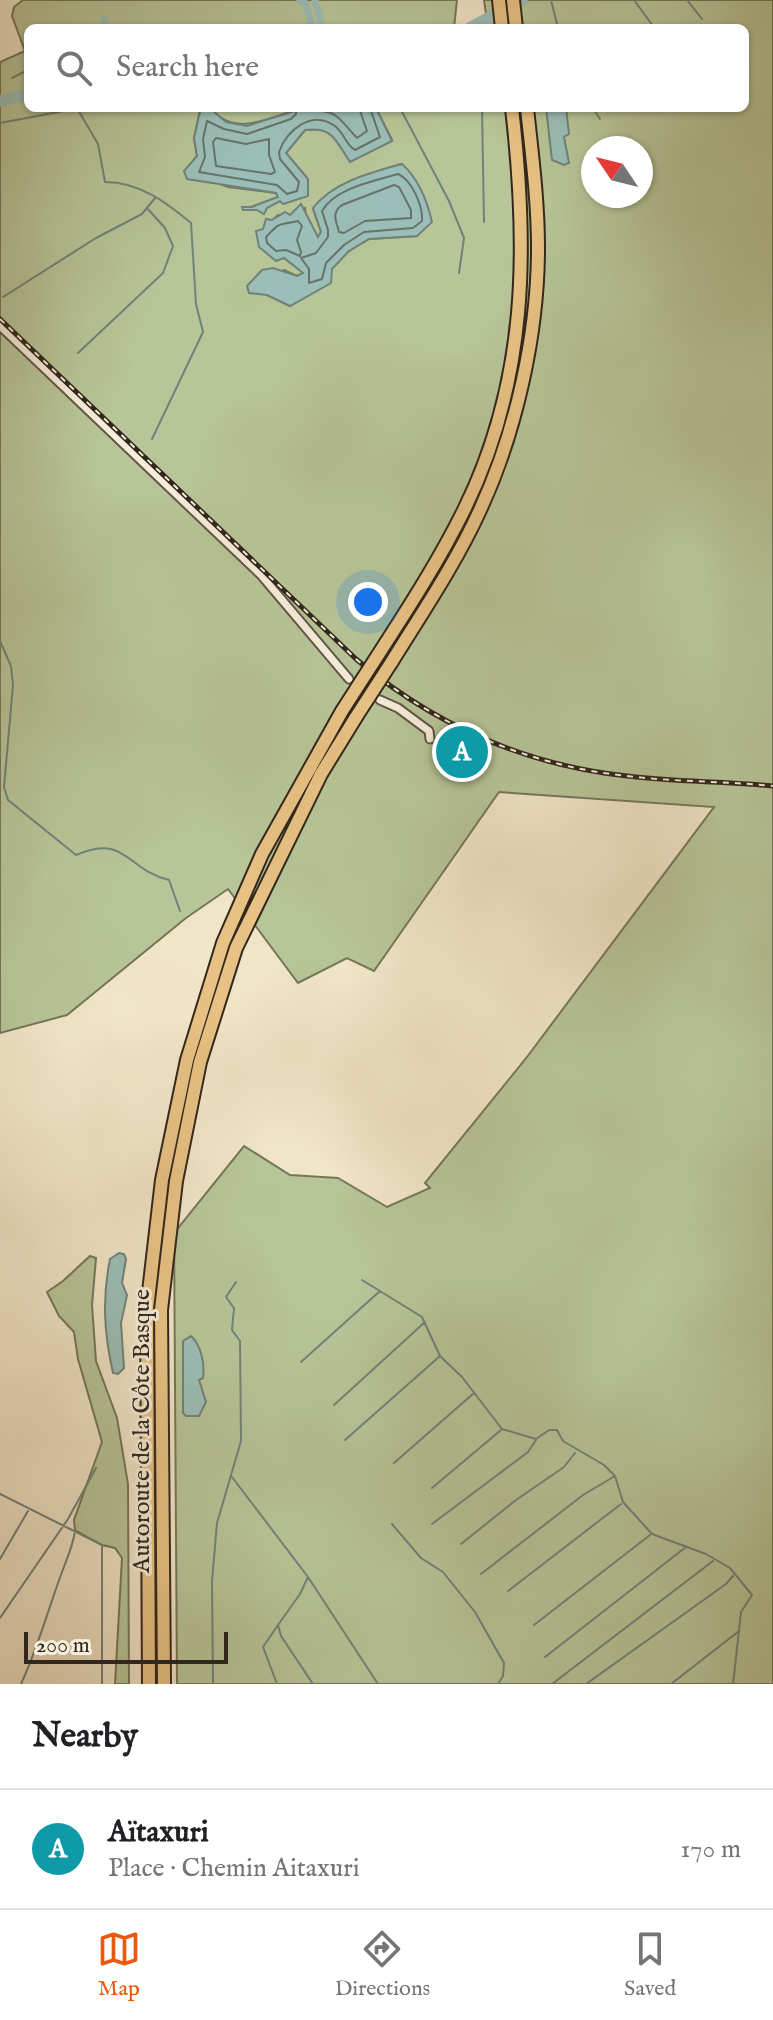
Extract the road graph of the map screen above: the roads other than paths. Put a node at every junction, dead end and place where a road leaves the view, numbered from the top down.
1 (499, 1) edge
2 (501, 24) edge
3 (512, 112) edge
4 (527, 112) edge
5 (0, 326) edge
6 (349, 679) dead end
7 (380, 700) dead end
8 (430, 739) dead end
9 (149, 1684) edge
10 (164, 1684) edge

1 - 2 highway
3 - 9 highway, Autoroute de la Côte Basque, bridge
4 - 10 highway, Autoroute de la Côte Basque, bridge
5 - 6 street
7 - 8 street

